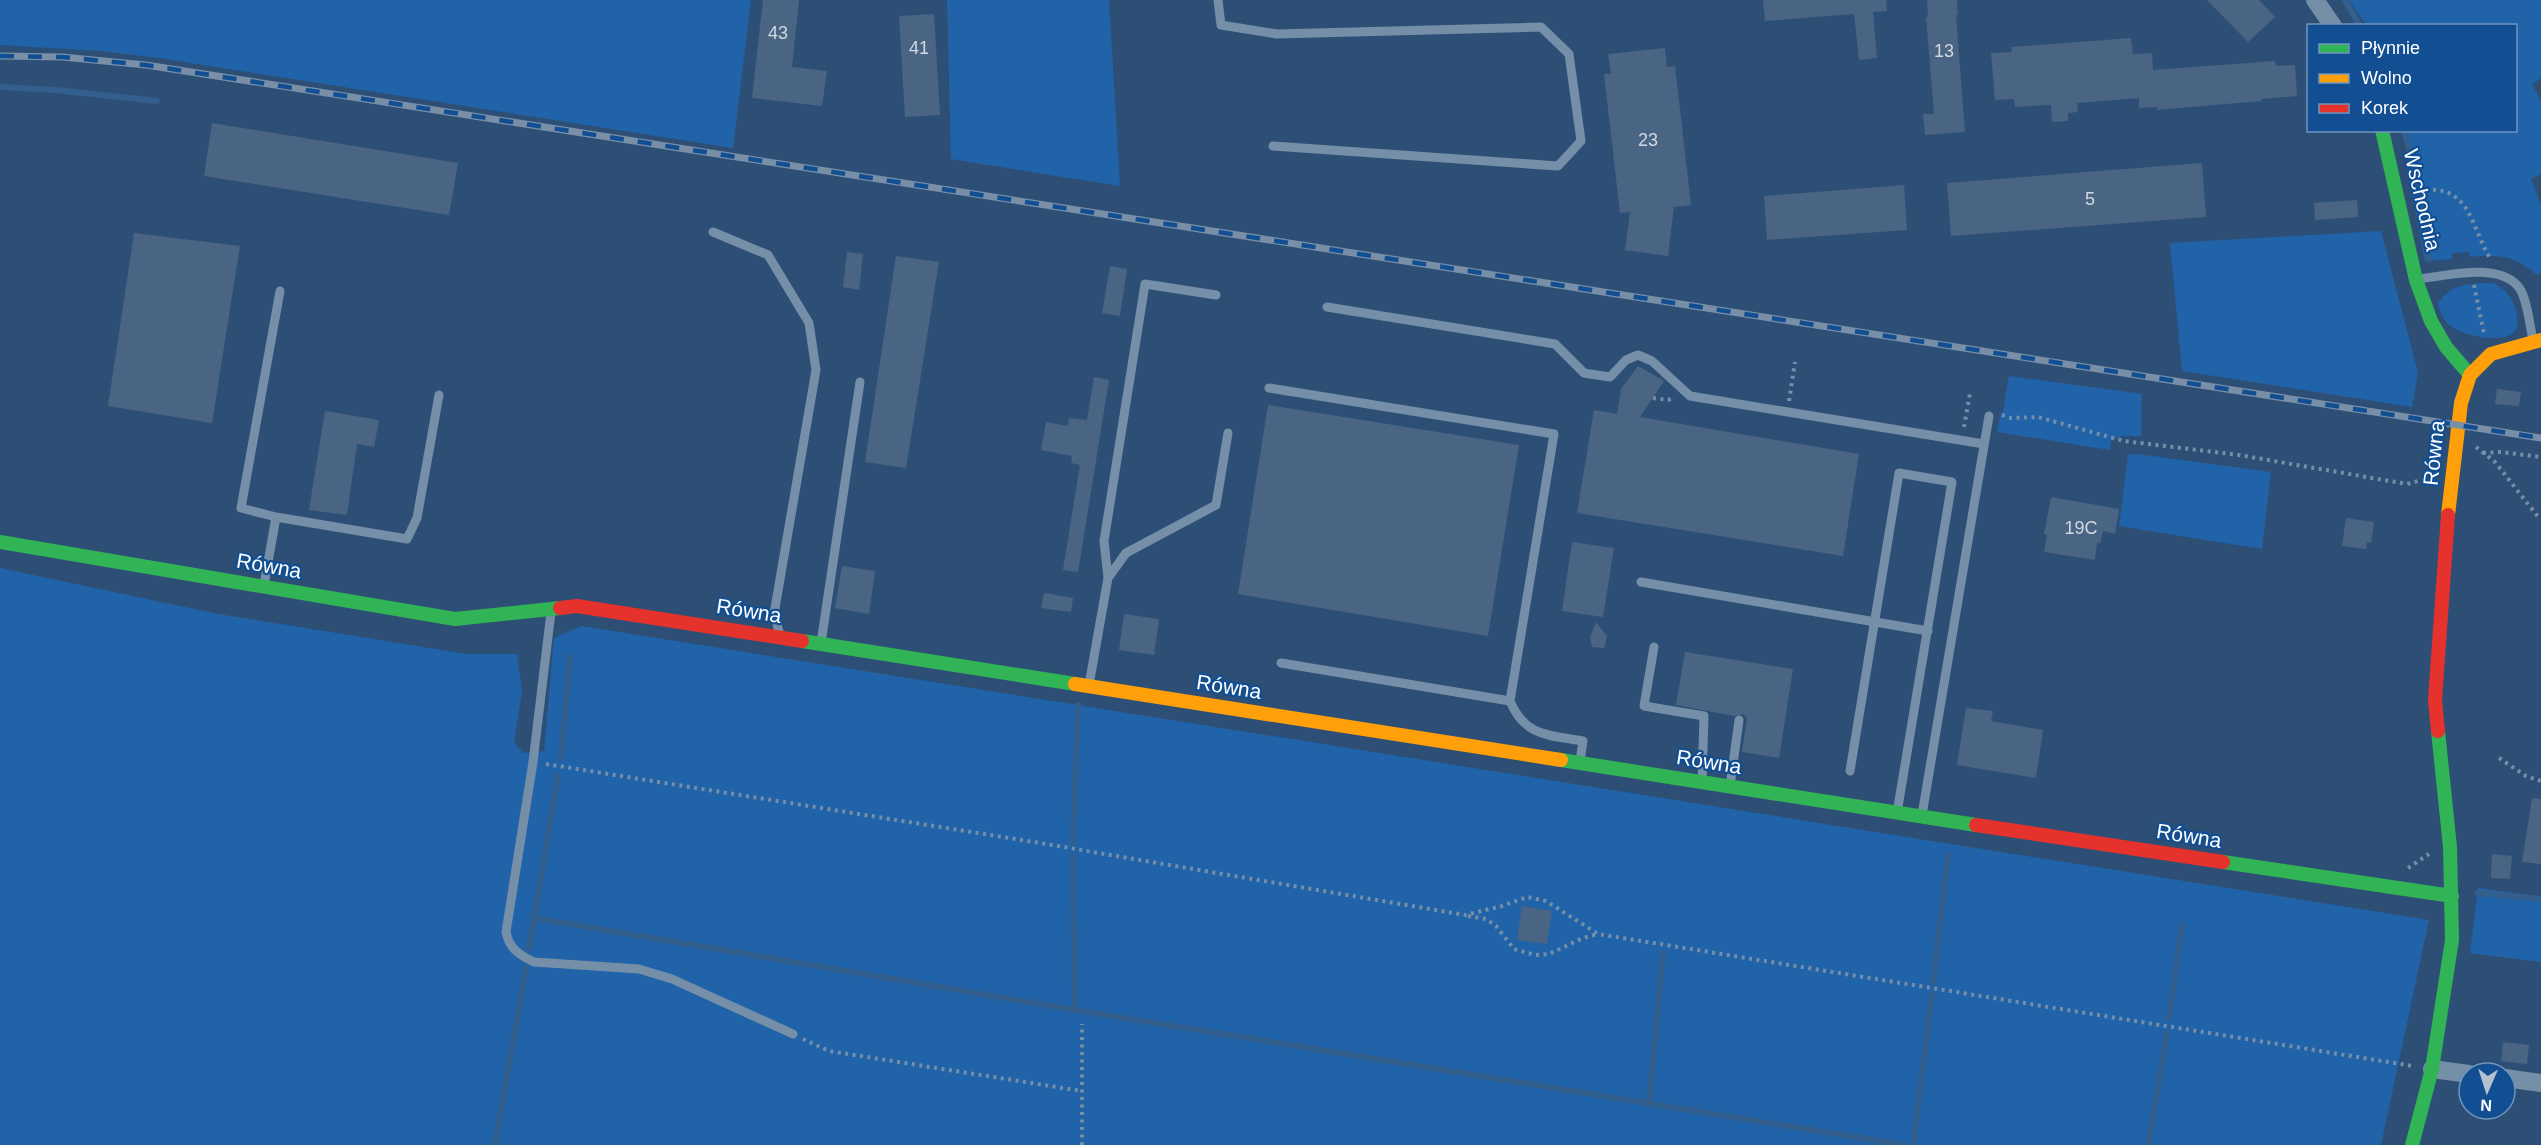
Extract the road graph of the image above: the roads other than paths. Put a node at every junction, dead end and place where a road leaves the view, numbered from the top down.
1 (1218, 0) edge
2 (2315, 0) edge
3 (2332, 24) edge
4 (2382, 132) edge
5 (1273, 146) dead end
6 (713, 232) dead end
7 (2416, 280) junction
8 (280, 291) dead end
9 (1216, 295) dead end
10 (1327, 307) dead end
11 (2537, 341) edge
12 (2470, 375) junction
13 (860, 382) dead end
14 (1269, 388) dead end
15 (439, 396) dead end
16 (1989, 416) dead end
17 (1228, 433) dead end
18 (1984, 444) junction
19 (276, 517) junction
20 (0, 542) edge
21 (1108, 578) junction
22 (1641, 582) dead end
23 (264, 587) junction
24 (551, 609) junction
25 (1875, 622) junction
26 (1928, 631) junction
27 (781, 638) junction
28 (820, 644) junction
29 (1654, 647) dead end
30 (1281, 663) dead end
31 (1089, 686) junction
32 (1510, 701) junction
33 (1739, 720) dead end
34 (1580, 763) junction
35 (1850, 771) dead end
36 (1702, 783) junction
37 (1730, 787) junction
38 (1897, 813) junction
39 (1922, 817) junction
40 (2452, 896) junction
41 (793, 1034) road end
42 (2432, 1069) junction
43 (2457, 1072) edge
44 (2517, 1080) edge
45 (2541, 1083) edge
46 (2412, 1145) edge

1 - 5 lane
2 - 3 street
4 - 7 street, Wschodnia
6 - 27 lane
7 - 11 lane, Wschodnia
7 - 12 street, Wschodnia
8 - 19 lane
9 - 21 lane
10 - 18 lane
11 - 12 street
12 - 40 street, Równa
13 - 28 lane
14 - 32 lane
15 - 19 lane
16 - 18 lane
17 - 21 lane
18 - 39 lane
19 - 23 lane
20 - 23 street, Równa
21 - 31 lane
22 - 25 lane
23 - 24 street, Równa
24 - 27 street, Równa
24 - 41 lane
25 - 26 lane
25 - 26 lane
25 - 35 lane
26 - 38 lane
27 - 28 street, Równa
28 - 31 street, Równa
29 - 36 lane
30 - 32 lane
31 - 34 street, Równa
32 - 34 lane
33 - 37 lane
34 - 36 street, Równa
36 - 37 street, Równa
37 - 38 street, Równa
38 - 39 street, Równa
39 - 40 street, Równa
40 - 42 street, Równa
42 - 43 street
42 - 46 street, Równa
44 - 45 street

